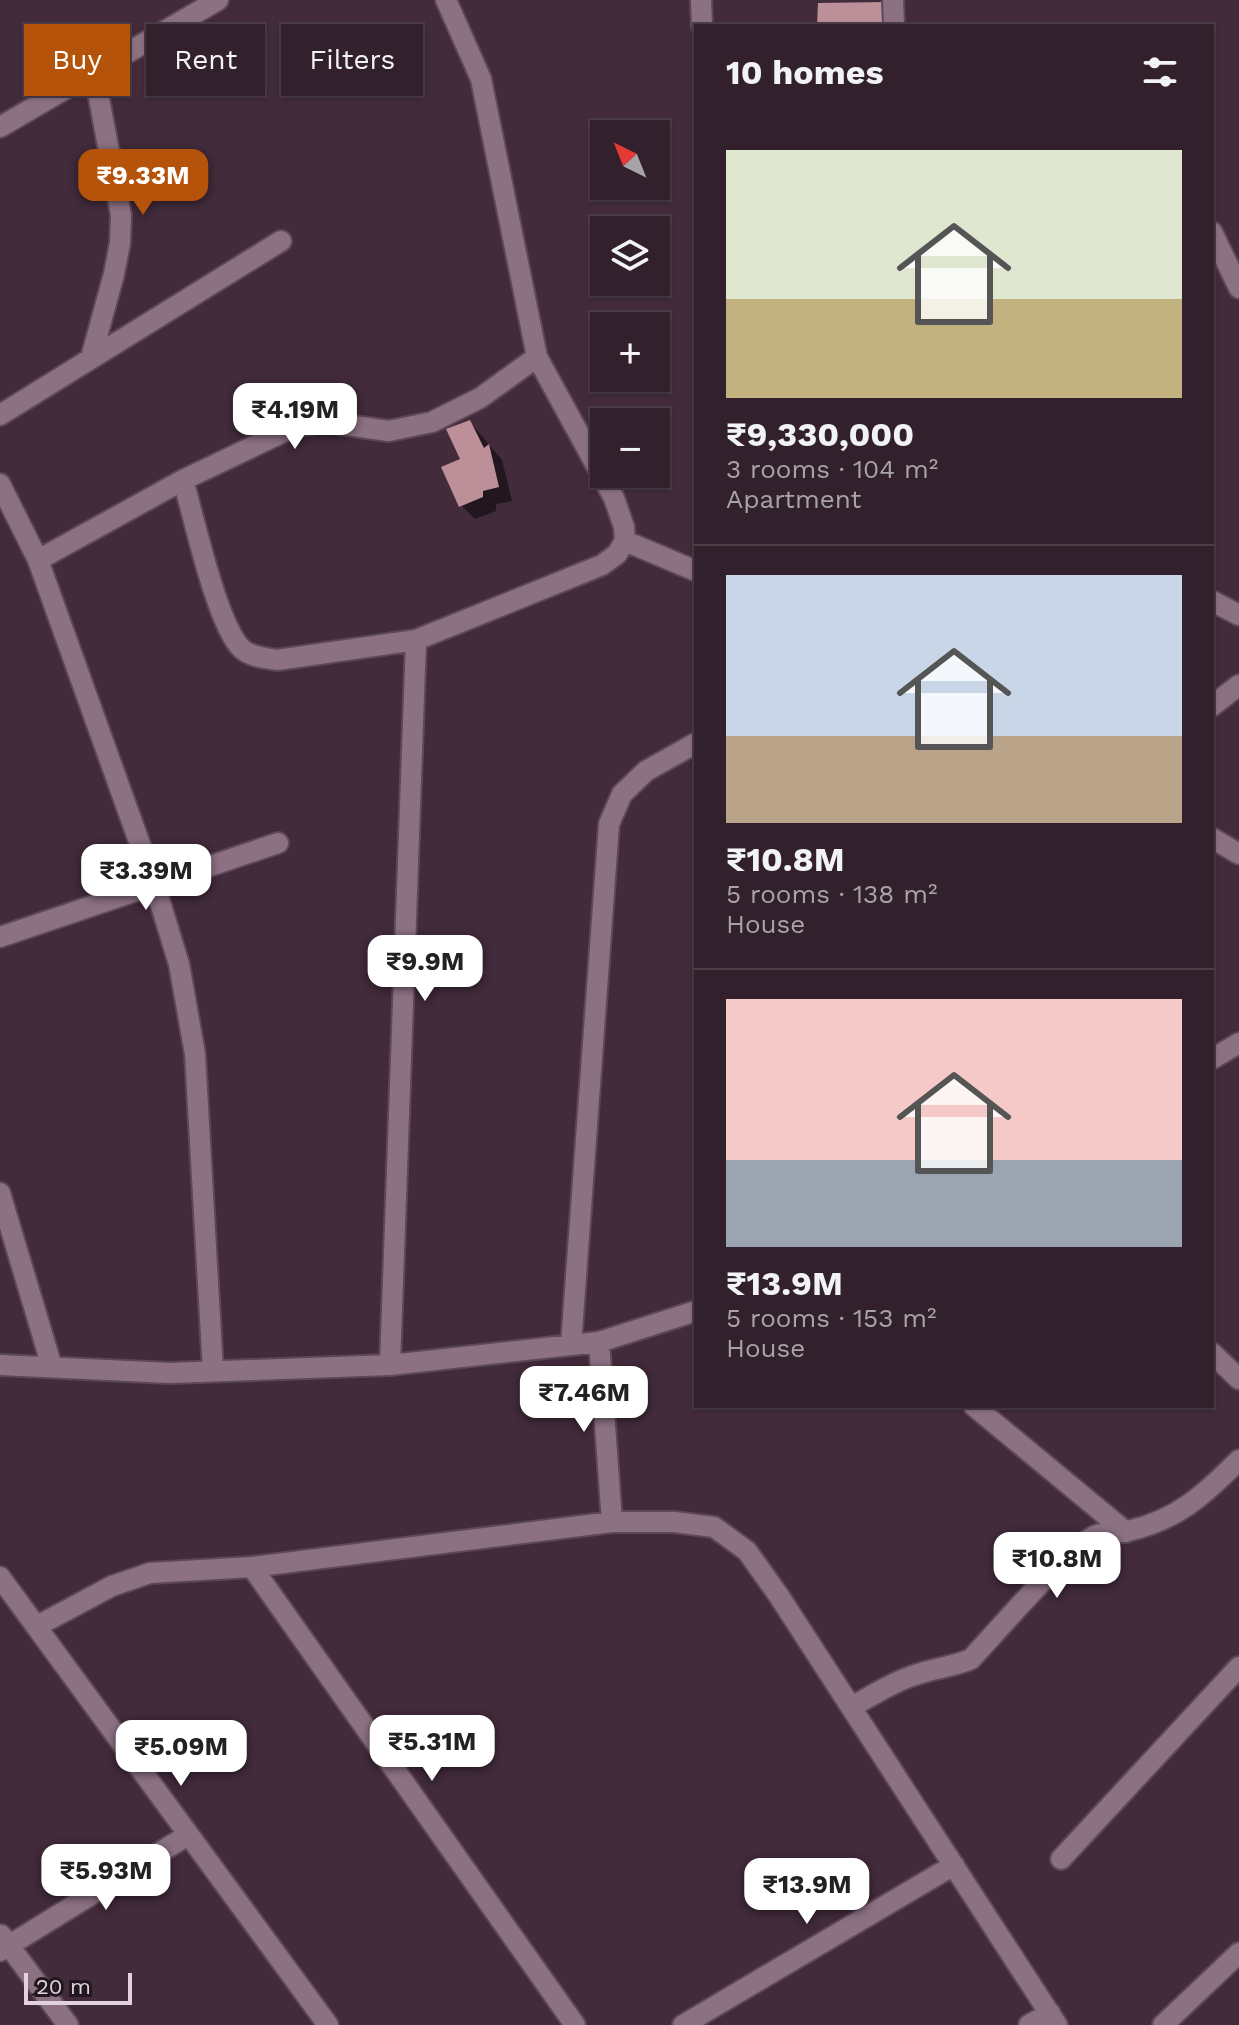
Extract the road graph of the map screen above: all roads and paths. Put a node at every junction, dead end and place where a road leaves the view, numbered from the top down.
1 (218, 0) edge
2 (446, 0) edge
3 (701, 0) edge
4 (893, 0) edge
5 (702, 24) edge
6 (894, 24) edge
7 (130, 51) edge
8 (53, 96) edge
9 (99, 96) edge
10 (0, 127) edge
11 (1214, 236) edge
12 (281, 241) dead end
13 (1239, 288) edge
14 (537, 357) junction
15 (91, 358) junction
16 (0, 415) edge
17 (183, 480) junction
18 (0, 484) edge
19 (625, 541) junction
20 (38, 560) junction
21 (694, 570) edge
22 (1214, 602) edge
23 (1239, 615) edge
24 (416, 640) junction
25 (1239, 685) edge
26 (1214, 704) edge
27 (694, 744) edge
28 (675, 755) junction
29 (694, 765) edge
30 (1214, 839) edge
31 (278, 843) dead end
32 (1239, 854) edge
33 (155, 886) junction
34 (0, 937) edge
35 (1239, 1043) edge
36 (1214, 1057) edge
37 (0, 1193) edge
38 (694, 1312) edge
39 (599, 1342) junction
40 (571, 1345) junction
41 (1214, 1355) edge
42 (0, 1365) edge
43 (390, 1365) junction
44 (52, 1367) junction
45 (213, 1371) junction
46 (1239, 1379) edge
47 (976, 1408) edge
48 (1239, 1460) edge
49 (612, 1522) junction
50 (1126, 1532) junction
51 (252, 1567) junction
52 (0, 1577) edge
53 (37, 1626) junction
54 (1239, 1667) edge
55 (851, 1707) junction
56 (188, 1835) junction
57 (1061, 1859) dead end
58 (954, 1865) junction
59 (3, 1944) edge
60 (1239, 1953) edge
61 (1054, 2019) edge
62 (68, 2025) edge
63 (328, 2025) edge
64 (575, 2025) edge
65 (683, 2025) edge
66 (1029, 2025) edge
67 (1163, 2025) edge

1 - 7 street
2 - 14 street
3 - 5 street
4 - 6 street
8 - 10 street
9 - 15 street
11 - 13 street
12 - 15 street
14 - 17 street
14 - 19 street
15 - 16 street
17 - 20 street
17 - 24 street
18 - 20 street
19 - 21 street
19 - 24 street
20 - 33 street
22 - 23 street
24 - 43 street
25 - 26 street
27 - 28 street
28 - 29 street
28 - 40 street
30 - 32 street
31 - 33 street
33 - 34 street
33 - 45 street
35 - 36 street
37 - 44 street
38 - 39 street
39 - 40 street
39 - 49 street
40 - 43 street
41 - 46 street
42 - 44 street
43 - 45 street
44 - 45 street
47 - 50 street
48 - 50 street
49 - 51 street
49 - 55 street
50 - 55 street
51 - 53 street
51 - 64 street
52 - 53 street
53 - 56 street
54 - 57 street
55 - 58 street
56 - 59 street
56 - 63 street
58 - 61 street
58 - 65 street
59 - 62 street
60 - 67 street
61 - 66 street

